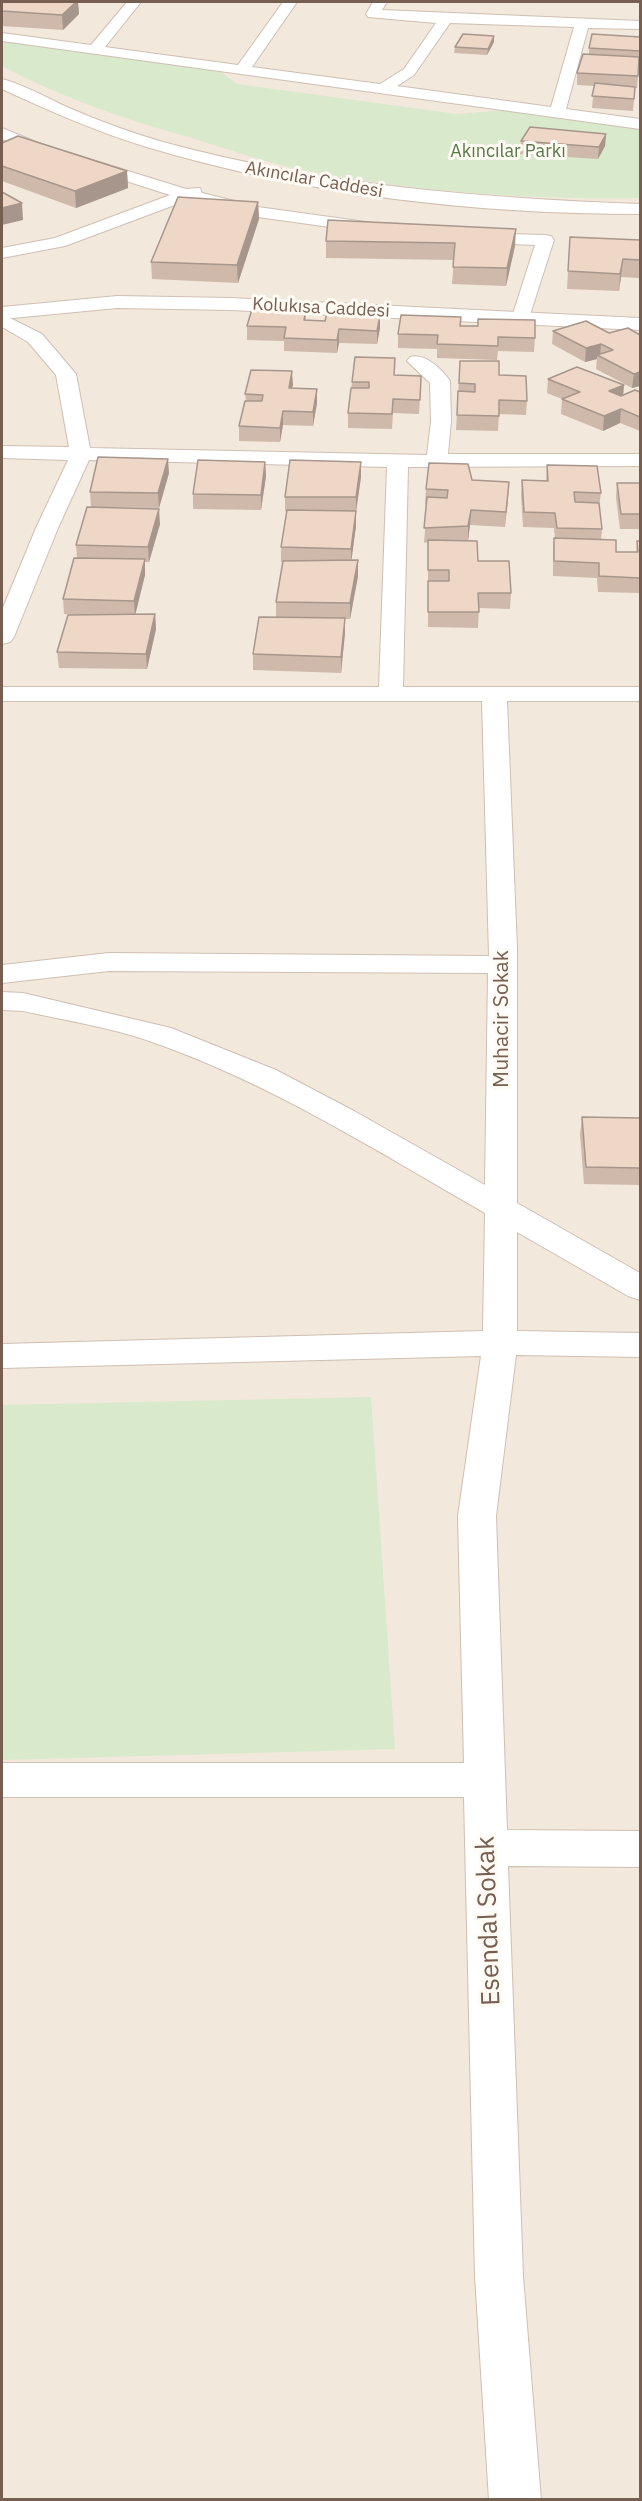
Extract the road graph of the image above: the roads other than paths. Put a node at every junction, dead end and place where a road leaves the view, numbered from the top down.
1 (134, 2) edge
2 (290, 2) edge
3 (380, 2) edge
4 (446, 19) junction
5 (582, 23) junction
6 (640, 26) edge
7 (2, 37) edge
8 (94, 49) junction
9 (243, 69) junction
10 (2, 84) edge
11 (383, 88) junction
12 (557, 112) junction
13 (640, 124) edge
14 (2, 133) edge
15 (213, 184) dead end
16 (188, 195) junction
17 (640, 209) edge
18 (514, 222) dead end
19 (549, 225) dead end
20 (390, 230) edge
21 (459, 237) edge
22 (2, 253) edge
23 (2, 313) edge
24 (521, 317) junction
25 (2, 320) edge
26 (640, 324) edge
27 (417, 361) dead end
28 (2, 452) edge
29 (81, 455) junction
30 (640, 460) edge
31 (398, 461) junction
32 (437, 461) junction
33 (2, 637) edge
34 (2, 694) edge
35 (640, 694) edge
36 (391, 695) junction
37 (494, 695) junction
38 (502, 965) junction
39 (2, 974) edge
40 (2, 1001) edge
41 (501, 1207) junction
42 (640, 1288) edge
43 (500, 1343) junction
44 (640, 1346) edge
45 (2, 1356) edge
46 (2, 1780) edge
47 (484, 1780) junction
48 (486, 1848) junction
49 (640, 1849) edge
50 (515, 2499) edge

1 - 8 street
2 - 9 street
3 - 4 street
4 - 5 street
4 - 11 street
5 - 6 street
5 - 12 street
7 - 8 street
8 - 9 street
9 - 11 street
10 - 17 street, Akıncılar Caddesi
11 - 12 street
12 - 13 street
14 - 16 street
15 - 16 street
16 - 20 street
16 - 22 street
18 - 19 street
21 - 24 street
23 - 24 street, Kolukısa Caddesi
24 - 26 street, Kolukısa Caddesi
25 - 29 street
27 - 32 street
28 - 29 street
29 - 31 street
29 - 33 street
30 - 32 street
31 - 32 street
31 - 36 street
34 - 36 street
35 - 37 street
36 - 37 street
37 - 38 street, Muhacir Sokak
38 - 39 street
38 - 41 street, Muhacir Sokak
40 - 41 street
41 - 42 street
41 - 43 street, Muhacir Sokak
43 - 44 street
43 - 45 street
43 - 47 street, Esendal Sokak
46 - 47 street
47 - 48 street, Esendal Sokak
48 - 49 street
48 - 50 street, Esendal Sokak

